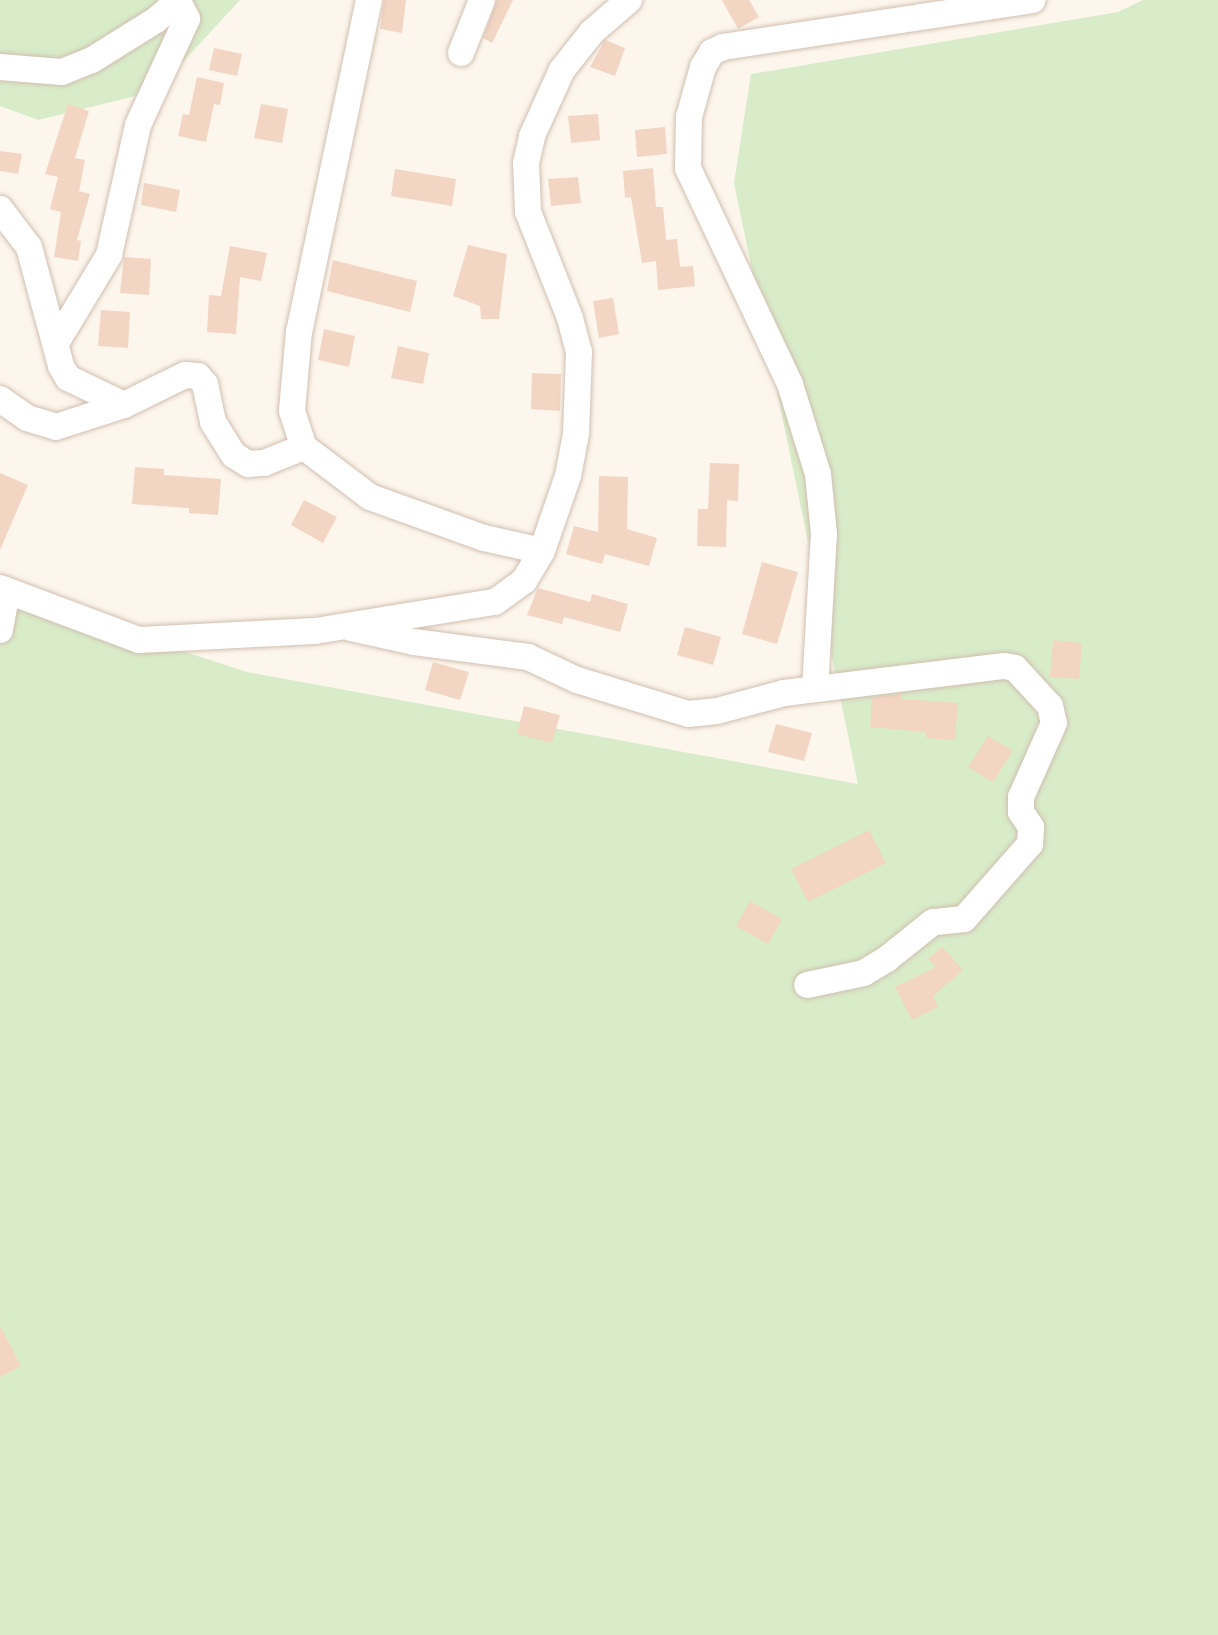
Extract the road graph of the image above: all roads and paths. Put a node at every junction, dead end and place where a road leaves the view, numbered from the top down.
1 (369, 0) edge
2 (482, 0) edge
3 (629, 0) edge
4 (1032, 0) edge
5 (179, 1) edge
6 (461, 53) dead end
7 (0, 68) edge
8 (0, 209) edge
9 (56, 343) junction
10 (0, 399) edge
11 (124, 405) junction
12 (304, 447) junction
13 (542, 551) junction
14 (4, 590) edge
15 (342, 626) junction
16 (0, 630) edge
17 (815, 689) junction
18 (807, 985) dead end

1 - 12 street
2 - 6 street
3 - 13 street
4 - 17 street
5 - 7 street
5 - 9 street
8 - 9 street
9 - 11 street
10 - 11 street
11 - 12 street
12 - 13 street
13 - 15 street
14 - 15 street
14 - 16 street
15 - 17 street
17 - 18 street

